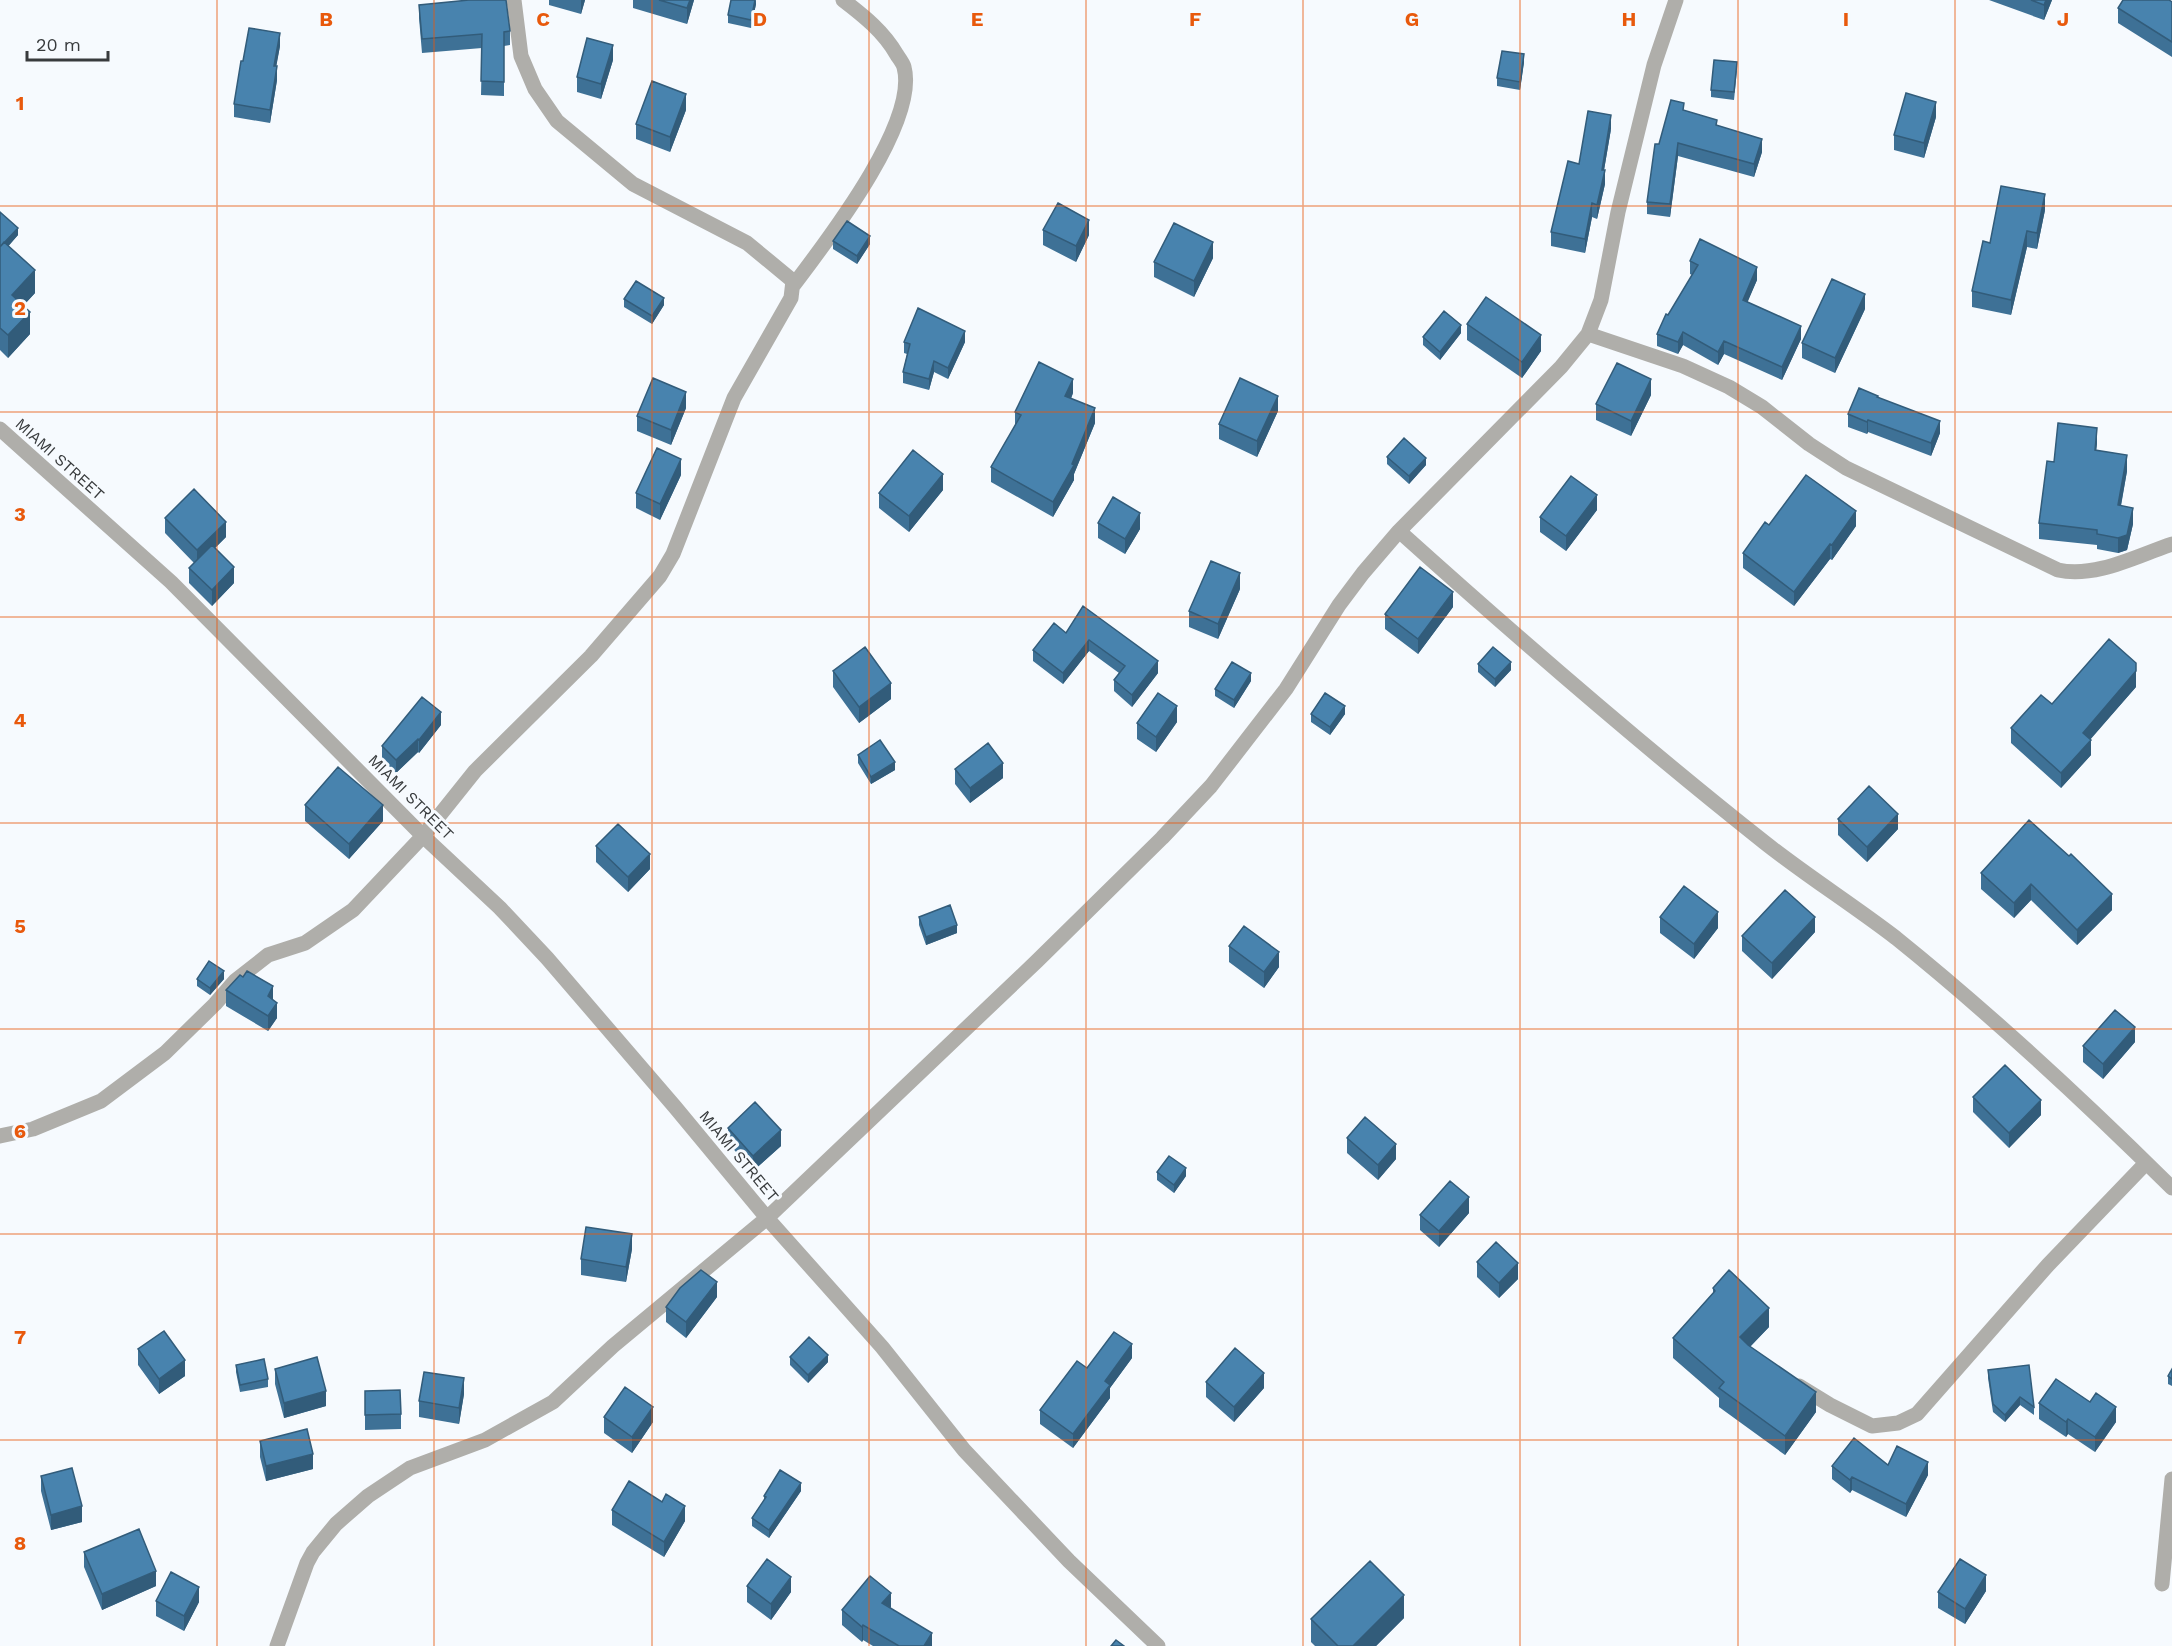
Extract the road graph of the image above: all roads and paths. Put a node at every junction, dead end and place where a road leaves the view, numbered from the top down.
1 (514, 0) edge
2 (843, 0) edge
3 (1676, 0) edge
4 (793, 286) junction
5 (1588, 334) junction
6 (0, 429) edge
7 (1399, 531) junction
8 (2172, 544) edge
9 (423, 836) junction
10 (0, 1136) edge
11 (2146, 1163) junction
12 (2172, 1188) edge
13 (767, 1218) junction
14 (1791, 1381) edge
15 (2172, 1479) edge
16 (2162, 1584) dead end
17 (278, 1646) edge
18 (1158, 1646) edge

1 - 4 street
2 - 4 street
3 - 5 street
4 - 9 street
5 - 7 street
5 - 8 street
6 - 9 street, MIAMI STREET
7 - 11 street
7 - 13 street
9 - 10 street
9 - 13 street, MIAMI STREET
11 - 12 street
11 - 14 street
13 - 17 street
13 - 18 street, MIAMI STREET
15 - 16 street

